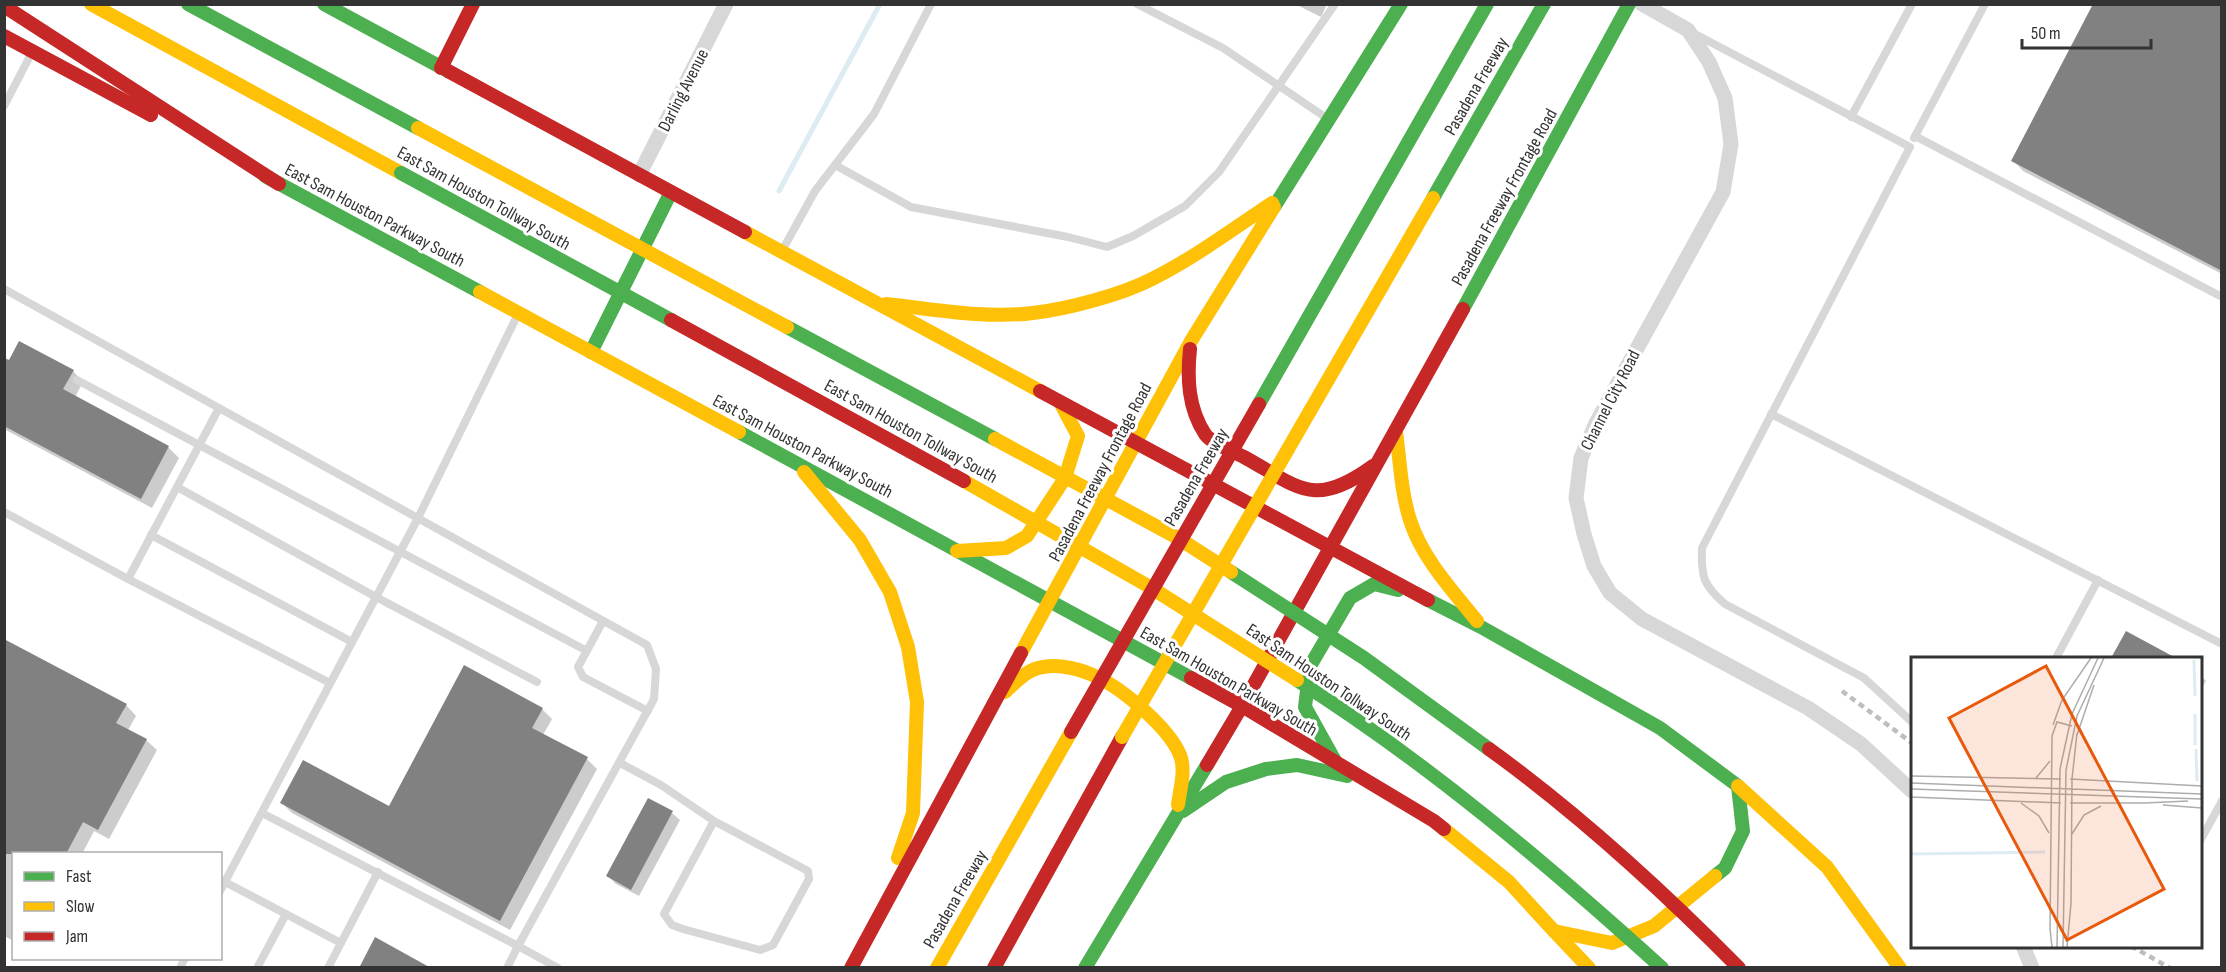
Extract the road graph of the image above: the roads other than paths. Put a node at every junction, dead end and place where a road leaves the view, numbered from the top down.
1 (91, 4) edge
2 (188, 4) edge
3 (324, 4) edge
4 (472, 4) edge
5 (726, 4) edge
6 (931, 4) edge
7 (1137, 4) edge
8 (1335, 4) edge
9 (1401, 4) edge
10 (1487, 4) edge
11 (1544, 4) edge
12 (1629, 4) edge
13 (1642, 4) edge
14 (1912, 4) edge
15 (1985, 4) edge
16 (4, 6) edge
17 (1688, 30) junction
18 (4, 36) edge
19 (32, 51) junction
20 (441, 68) junction
21 (1278, 86) junction
22 (4, 106) edge
23 (1851, 117) junction
24 (1328, 120) junction
25 (1915, 136) junction
26 (1910, 147) junction
27 (835, 165) junction
28 (639, 175) junction
29 (279, 184) junction
30 (671, 192) junction
31 (1278, 198) junction
32 (782, 252) junction
33 (4, 289) edge
34 (2222, 297) edge
35 (876, 303) junction
36 (518, 313) junction
37 (1191, 341) junction
38 (591, 352) junction
39 (77, 380) dead end
40 (1060, 402) junction
41 (219, 408) junction
42 (1771, 414) junction
43 (1396, 432) junction
44 (1136, 443) junction
45 (199, 446) junction
46 (795, 462) junction
47 (1377, 462) junction
48 (177, 487) junction
49 (4, 512) edge
50 (418, 518) junction
51 (151, 535) junction
52 (1329, 548) junction
53 (401, 551) junction
54 (957, 551) junction
55 (128, 579) junction
56 (2098, 580) junction
57 (1417, 594) junction
58 (376, 597) junction
59 (1050, 603) junction
60 (603, 621) junction
61 (1481, 627) junction
62 (352, 642) junction
63 (2222, 644) edge
64 (587, 651) junction
65 (2057, 657) edge
66 (537, 682) dead end
67 (330, 683) junction
68 (1242, 706) junction
69 (990, 708) junction
70 (648, 711) junction
71 (1911, 721) edge
72 (1335, 762) junction
73 (620, 763) junction
74 (1365, 780) junction
75 (1738, 786) junction
76 (1911, 790) edge
77 (2222, 801) edge
78 (262, 813) junction
79 (1176, 815) junction
80 (714, 821) junction
81 (2202, 837) edge
82 (378, 872) junction
83 (225, 882) junction
84 (222, 887) edge
85 (286, 914) junction
86 (879, 917) junction
87 (1554, 931) junction
88 (341, 943) junction
89 (518, 946) junction
90 (2024, 948) edge
91 (257, 968) edge
92 (328, 968) edge
93 (507, 968) edge
94 (558, 968) edge
95 (851, 968) edge
96 (936, 968) edge
97 (994, 968) edge
98 (1085, 968) edge
99 (1589, 968) edge
100 (1662, 968) edge
101 (1739, 968) edge
102 (1900, 968) edge
103 (2032, 968) edge

1 - 100 main road, East Sam Houston Tollway South, bridge
2 - 101 main road, East Sam Houston Tollway South, bridge
3 - 20 main road
4 - 20 main road
5 - 28 street, Darling Avenue
6 - 27 lane
7 - 21 lane
8 - 21 lane
9 - 24 main road, Pasadena Freeway Frontage Road
10 - 96 main road, Pasadena Freeway, bridge
11 - 97 main road, Pasadena Freeway, bridge
12 - 43 main road, Pasadena Freeway Frontage Road
13 - 17 street, Channel City Road
14 - 23 lane
15 - 25 lane
16 - 29 main road
17 - 23 lane
17 - 76 street, Channel City Road
18 - 19 main road, East Sam Houston Parkway South
19 - 22 lane
19 - 29 main road, East Sam Houston Parkway South
20 - 28 main road
21 - 24 lane
21 - 27 lane
23 - 26 lane
24 - 31 main road, Pasadena Freeway Frontage Road
25 - 26 lane
25 - 34 lane
26 - 42 lane
27 - 32 lane
28 - 30 main road
29 - 36 main road, East Sam Houston Parkway South
30 - 32 main road
30 - 38 main road
31 - 35 main road
31 - 37 main road, Pasadena Freeway Frontage Road
32 - 35 main road
33 - 41 lane
35 - 40 main road
36 - 38 main road, East Sam Houston Parkway South
36 - 50 lane
37 - 44 main road, Pasadena Freeway Frontage Road
37 - 47 main road
38 - 46 main road, East Sam Houston Parkway South
39 - 45 lane
40 - 44 main road
40 - 54 main road
41 - 45 lane
41 - 50 lane
42 - 56 lane
42 - 71 lane
43 - 47 main road, Pasadena Freeway Frontage Road
43 - 61 main road
44 - 52 main road
44 - 59 main road, Pasadena Freeway Frontage Road
45 - 48 lane
45 - 53 lane
46 - 54 main road, East Sam Houston Parkway South
46 - 86 main road
47 - 52 main road, Pasadena Freeway Frontage Road
48 - 51 lane
48 - 58 lane
49 - 55 lane
50 - 53 lane
50 - 60 lane
51 - 55 lane
51 - 62 lane
52 - 57 main road
52 - 68 main road, Pasadena Freeway Frontage Road
53 - 58 lane
53 - 64 lane
54 - 59 main road, East Sam Houston Parkway South
55 - 67 lane
56 - 63 lane
56 - 65 lane
57 - 61 main road
57 - 72 main road
58 - 62 lane
58 - 66 lane
59 - 68 main road, East Sam Houston Parkway South
59 - 69 main road, Pasadena Freeway Frontage Road
60 - 64 lane
60 - 70 lane
61 - 75 main road
62 - 67 lane
64 - 70 lane
67 - 78 lane
68 - 72 main road, East Sam Houston Parkway South
68 - 79 main road, Pasadena Freeway Frontage Road
69 - 79 main road
69 - 86 main road, Pasadena Freeway Frontage Road
70 - 73 lane
72 - 74 main road, East Sam Houston Parkway South
73 - 80 lane
73 - 89 lane
74 - 79 main road
74 - 87 main road, East Sam Houston Parkway South
75 - 87 main road
75 - 102 main road
77 - 81 lane
78 - 82 lane
78 - 83 lane
79 - 98 main road, Pasadena Freeway Frontage Road
80 - 80 lane
82 - 88 lane
82 - 89 lane
83 - 84 lane
83 - 85 lane
85 - 88 lane
85 - 91 lane
86 - 95 main road, Pasadena Freeway Frontage Road
87 - 99 main road, East Sam Houston Parkway South
88 - 92 lane
89 - 93 lane
89 - 94 lane
90 - 103 street

